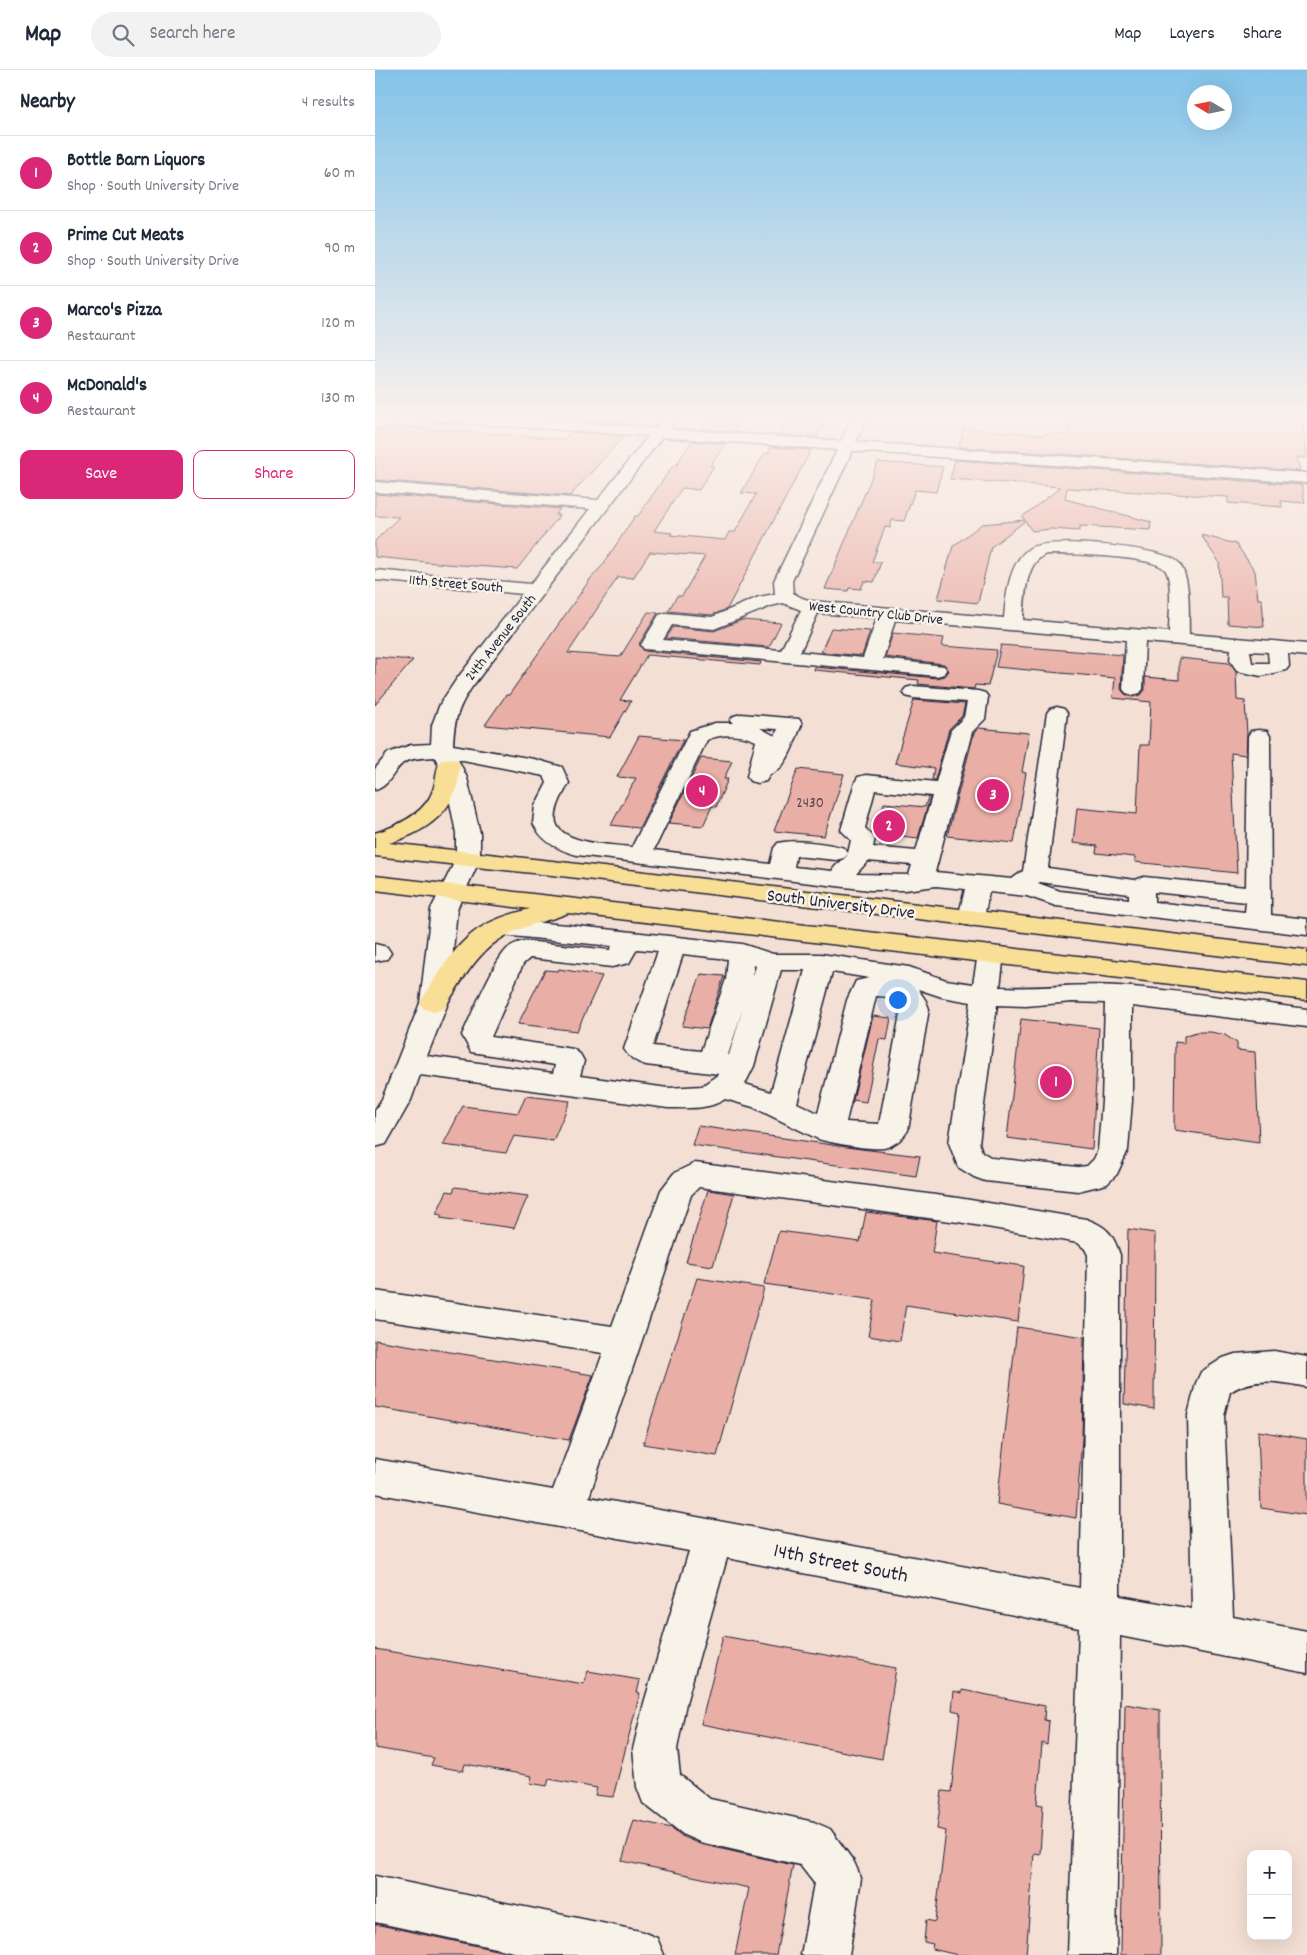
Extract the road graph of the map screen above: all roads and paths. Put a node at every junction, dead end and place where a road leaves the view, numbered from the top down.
1 (577, 503) edge
2 (819, 503) edge
3 (601, 505) joint
4 (375, 575) edge
5 (536, 590) junction
6 (786, 597) junction
7 (812, 607) junction
8 (889, 614) junction
9 (714, 623) junction
10 (1013, 624) junction
11 (1136, 635) junction
12 (1179, 639) junction
13 (701, 649) junction
14 (1307, 650) edge
15 (788, 657) junction
16 (871, 664) junction
17 (937, 670) dead end
18 (1133, 689) dead end
19 (913, 692) dead end
20 (1057, 713) dead end
21 (1259, 736) dead end
22 (446, 758) junction
23 (758, 776) dead end
24 (375, 783) edge
25 (945, 790) junction
26 (375, 840) edge
27 (375, 849) edge
28 (640, 856) junction
29 (468, 859) junction
30 (845, 863) junction
31 (923, 870) junction
32 (1026, 881) junction
33 (375, 882) edge
34 (979, 883) junction
35 (451, 892) junction
36 (1258, 896) junction
37 (1141, 898) junction
38 (566, 905) junction
39 (971, 918) junction
40 (1258, 921) junction
41 (749, 926) junction
42 (1307, 927) edge
43 (501, 928) junction
44 (563, 943) junction
45 (673, 944) junction
46 (1180, 944) junction
47 (742, 952) junction
48 (991, 954) junction
49 (1307, 958) edge
50 (770, 962) junction
51 (819, 972) junction
52 (866, 987) junction
53 (1307, 991) edge
54 (984, 995) junction
55 (1119, 995) junction
56 (434, 1003) junction
57 (1307, 1018) edge
58 (410, 1064) junction
59 (724, 1072) junction
60 (562, 1085) junction
61 (781, 1108) junction
62 (829, 1131) junction
63 (375, 1136) edge
64 (375, 1305) edge
65 (624, 1342) junction
66 (1307, 1372) edge
67 (375, 1476) edge
68 (565, 1511) junction
69 (713, 1537) junction
70 (1100, 1614) junction
71 (1213, 1634) junction
72 (1307, 1652) edge
73 (375, 1899) edge
74 (639, 1955) edge
75 (825, 1955) edge
76 (1092, 1955) edge

1 - 3 street
2 - 6 street, West Country Club Drive
3 - 5 street, 24th Avenue South
4 - 5 street, 11th Street South
5 - 22 street, 24th Avenue South
6 - 7 street, West Country Club Drive
6 - 9 street
7 - 8 street, West Country Club Drive
7 - 15 street
8 - 10 street, West Country Club Drive
8 - 16 street
9 - 13 street
9 - 13 street
10 - 11 street, West Country Club Drive
10 - 12 street
11 - 12 street, West Country Club Drive
11 - 18 street
12 - 14 street, West Country Club Drive
13 - 15 street
15 - 16 street
16 - 17 street
19 - 25 street
20 - 32 street
21 - 36 street
22 - 24 street
22 - 26 main road
22 - 28 street
22 - 29 street, 24th Avenue South
23 - 28 street
25 - 30 street
25 - 31 street
27 - 29 main road, South University Drive
28 - 30 street
29 - 35 street, 24th Avenue South
29 - 39 main road, South University Drive
30 - 31 street
30 - 31 street
31 - 34 street
32 - 34 street
32 - 37 street
33 - 35 main road, South University Drive
34 - 39 street
35 - 38 main road, South University Drive
35 - 56 street, 24th Avenue South
36 - 37 street
36 - 40 street
37 - 40 street
38 - 41 main road, South University Drive
38 - 43 main road
39 - 41 main road
39 - 46 main road, South University Drive
40 - 42 street
41 - 48 main road, South University Drive
43 - 44 street
43 - 56 main road
44 - 45 street
44 - 60 street
45 - 47 street
45 - 59 street
46 - 48 main road
46 - 49 main road, South University Drive
47 - 50 street
47 - 59 street
48 - 53 main road, South University Drive
48 - 54 street
50 - 51 street
50 - 59 street
51 - 52 street
51 - 54 street
51 - 61 street
52 - 62 street
52 - 62 street
54 - 55 street
54 - 55 street
55 - 57 street
56 - 58 street, 24th Avenue South
58 - 60 street
58 - 63 street, 24th Avenue South
59 - 60 street
59 - 61 street
61 - 62 street
64 - 65 street
65 - 68 street
65 - 70 street
66 - 71 street
67 - 68 street, 14th Street South
68 - 69 street, 14th Street South
69 - 70 street, 14th Street South
69 - 75 street
70 - 71 street, 14th Street South
70 - 76 street
71 - 72 street, 14th Street South
73 - 74 street

